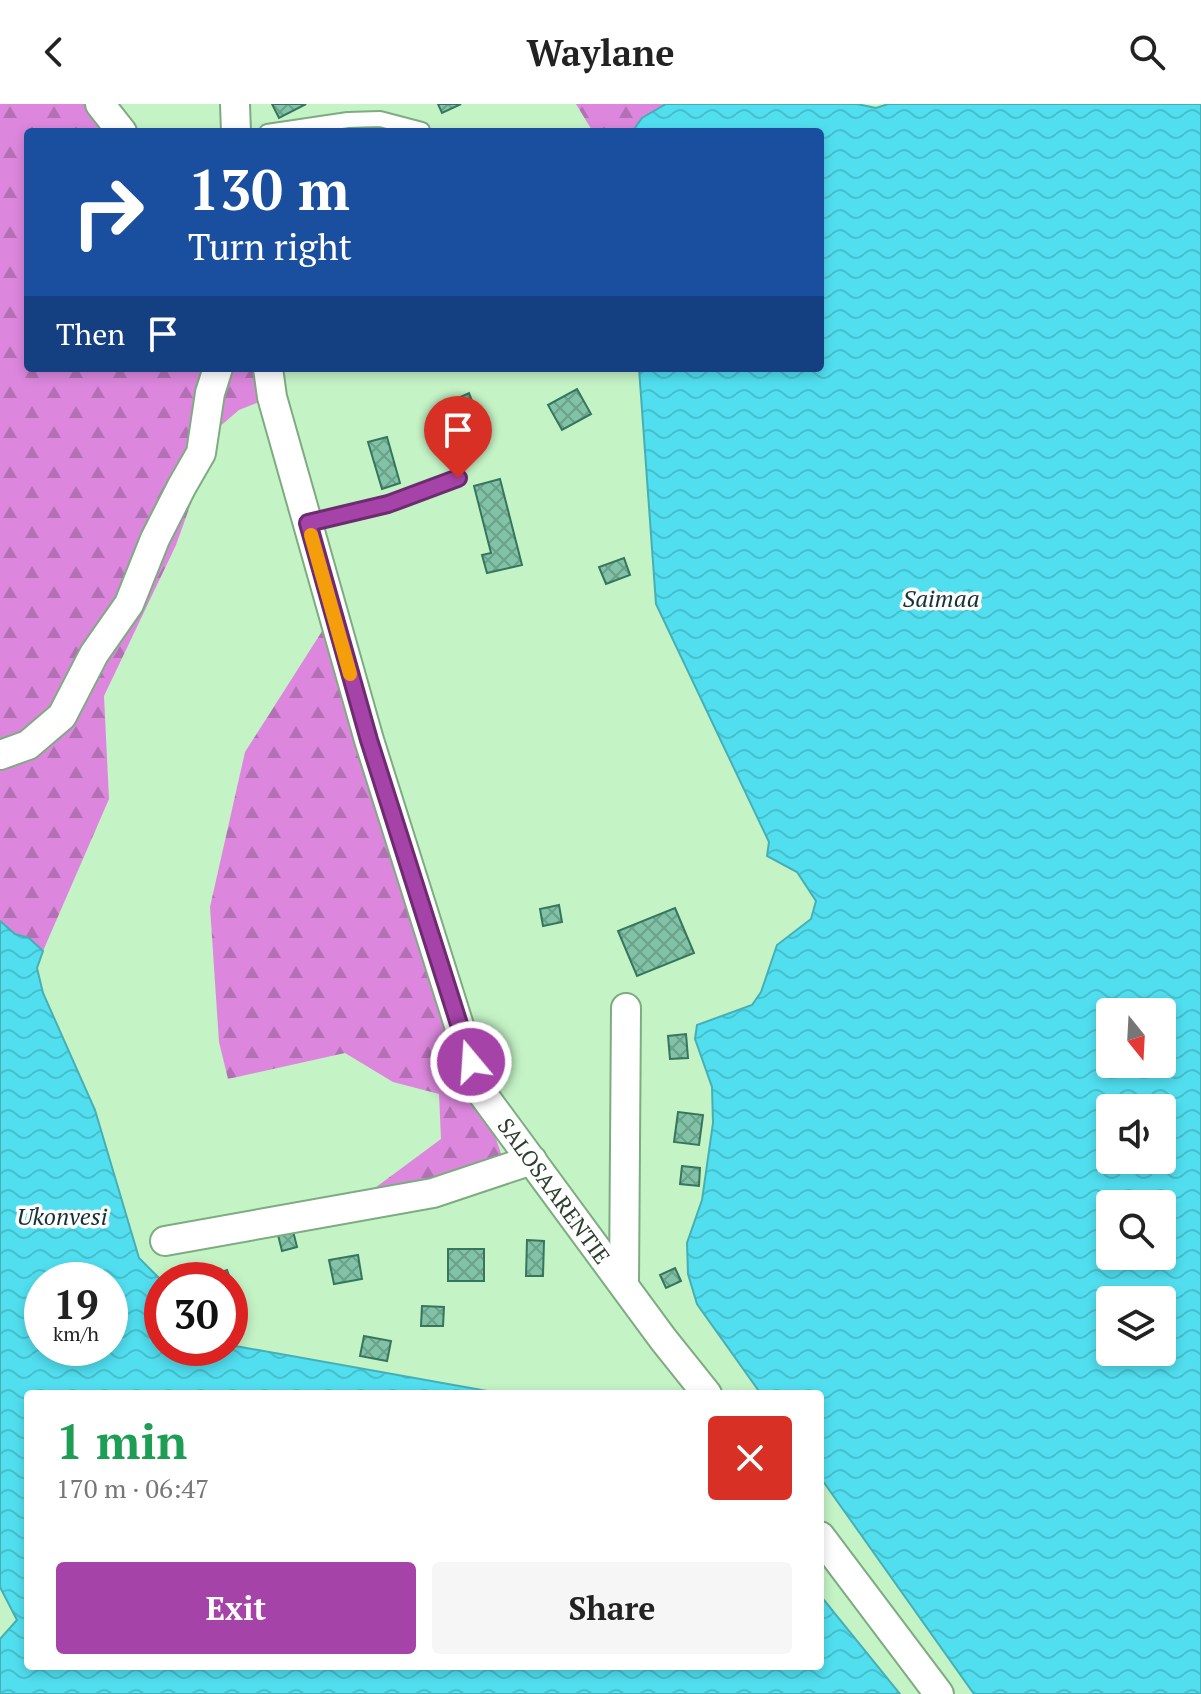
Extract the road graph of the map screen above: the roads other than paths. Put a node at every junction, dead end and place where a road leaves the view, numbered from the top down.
1 (100, 104) edge
2 (235, 104) edge
3 (119, 128) edge
4 (236, 128) edge
5 (294, 128) edge
6 (414, 128) edge
7 (217, 372) edge
8 (269, 372) edge
9 (458, 478) dead end
10 (308, 523) junction
11 (0, 755) edge
12 (626, 1008) dead end
13 (532, 1160) junction
14 (165, 1241) dead end
15 (624, 1285) junction
16 (704, 1390) edge
17 (824, 1541) edge
18 (939, 1694) edge

1 - 3 street
2 - 4 street
5 - 6 lane
7 - 11 street
8 - 10 street, SALOSAARENTIE
9 - 10 lane
10 - 13 street, SALOSAARENTIE
12 - 15 street
13 - 14 street
13 - 15 street, SALOSAARENTIE
15 - 16 street, SALOSAARENTIE
17 - 18 street

